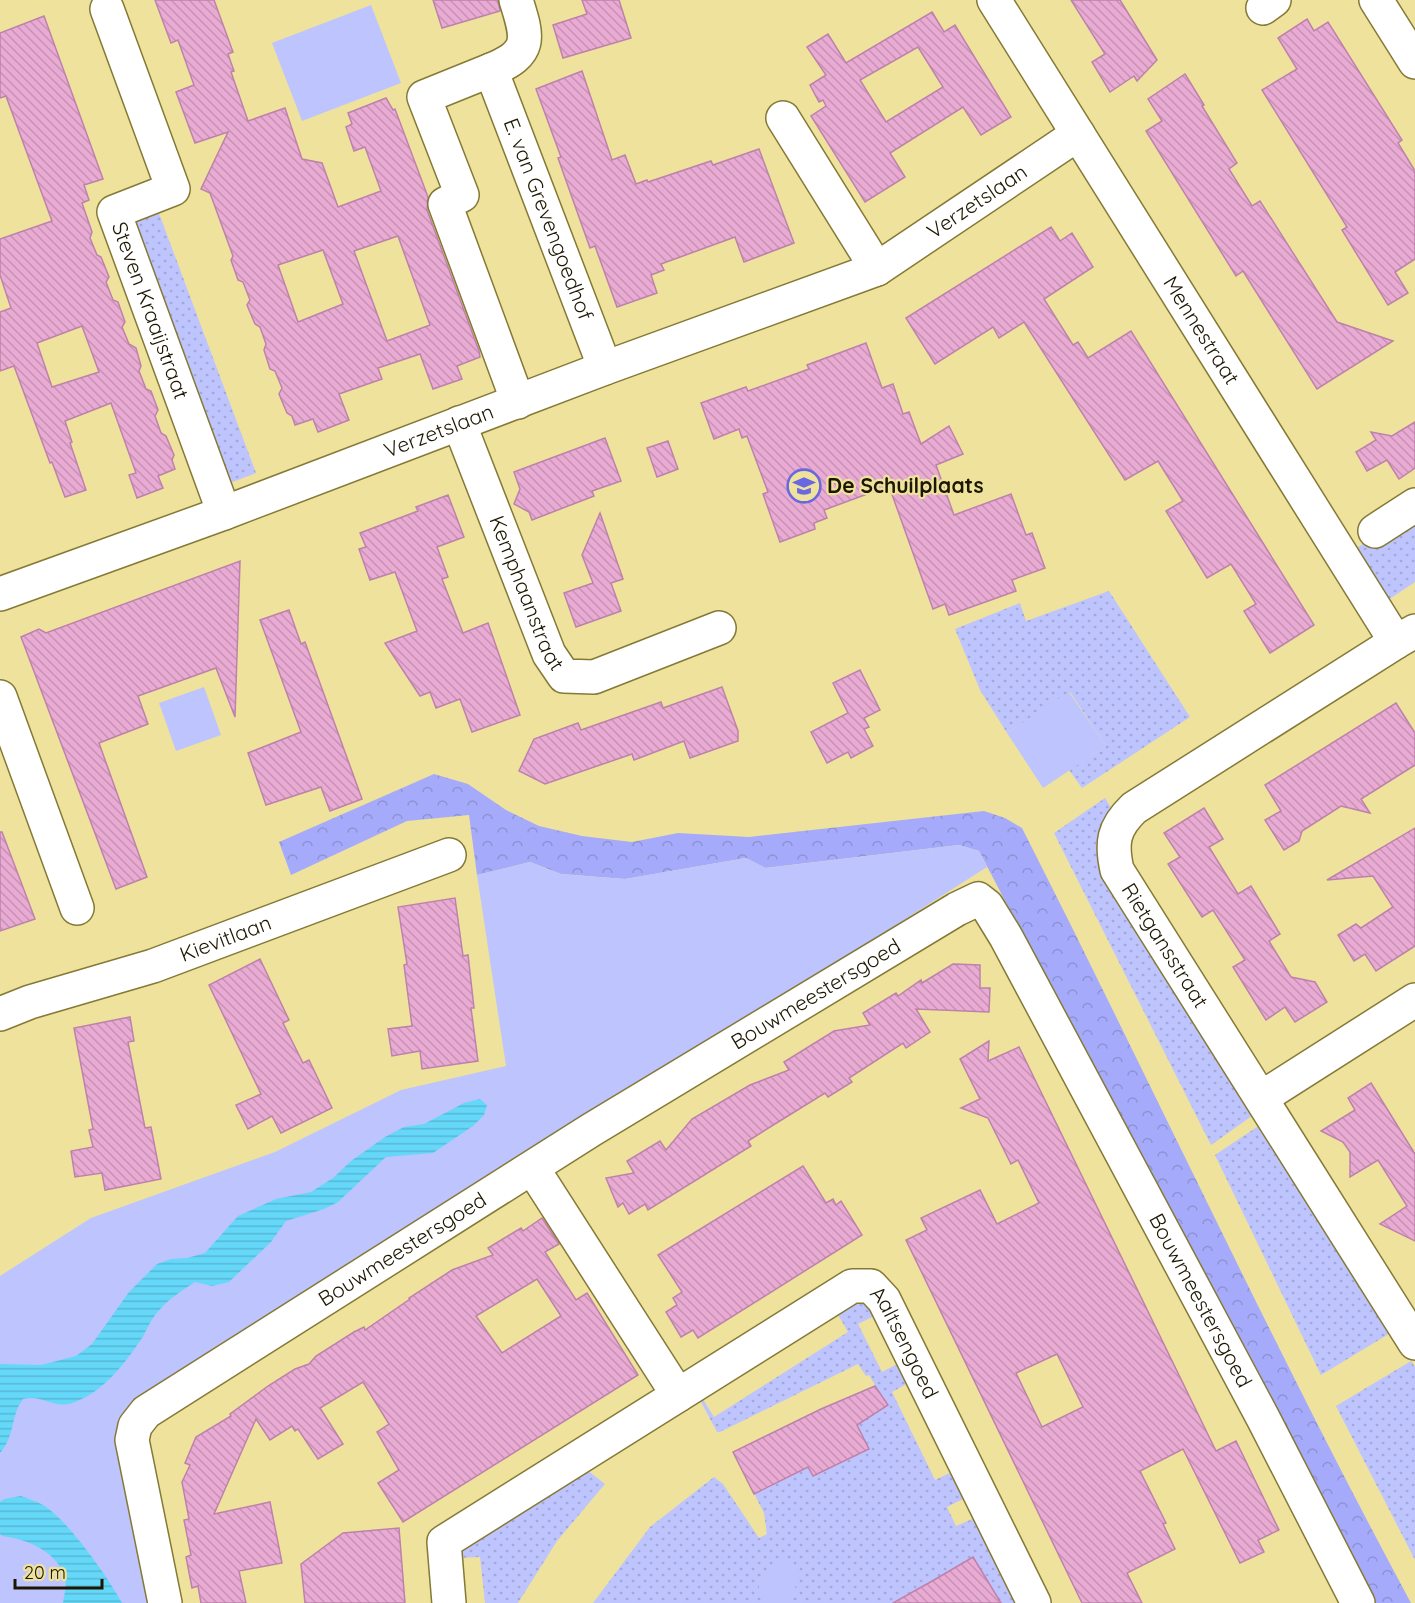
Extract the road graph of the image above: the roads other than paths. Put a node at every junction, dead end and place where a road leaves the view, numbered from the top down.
1 (516, 0) edge
2 (994, 0) edge
3 (1377, 0) edge
4 (107, 9) dead end
5 (1415, 62) edge
6 (492, 70) junction
7 (783, 118) dead end
8 (1078, 134) junction
9 (877, 268) junction
10 (604, 368) junction
11 (518, 402) junction
12 (459, 423) junction
13 (1415, 505) edge
14 (224, 513) junction
15 (1375, 531) dead end
16 (0, 594) edge
17 (719, 628) dead end
18 (1406, 637) edge
19 (0, 697) edge
20 (449, 855) dead end
21 (77, 908) dead end
22 (1415, 1000) edge
23 (0, 1014) edge
24 (1261, 1098) junction
25 (533, 1169) junction
26 (1414, 1338) edge
27 (678, 1395) junction
28 (165, 1603) edge
29 (449, 1603) edge
30 (1034, 1603) edge
31 (1358, 1603) edge

1 - 6 street
2 - 8 street, Mennestraat
3 - 5 street
4 - 14 street, Steven Kraaijstraat
6 - 10 street, E. van Grevengoedhof
6 - 11 street
7 - 9 street
8 - 9 street, Verzetslaan
8 - 18 street, Mennestraat
9 - 10 street, Verzetslaan
10 - 11 street, Verzetslaan
11 - 12 street, Verzetslaan
12 - 14 street, Verzetslaan
12 - 17 street, Kemphaanstraat
13 - 15 street
14 - 16 street, Verzetslaan
18 - 24 street, Rietgansstraat
19 - 21 street
20 - 23 street, Kievitlaan
22 - 24 street
24 - 26 street, Rietgansstraat
25 - 27 street
25 - 28 street, Bouwmeestersgoed
25 - 31 street, Bouwmeestersgoed
27 - 29 street, Aaltsengoed
27 - 30 street, Aaltsengoed

